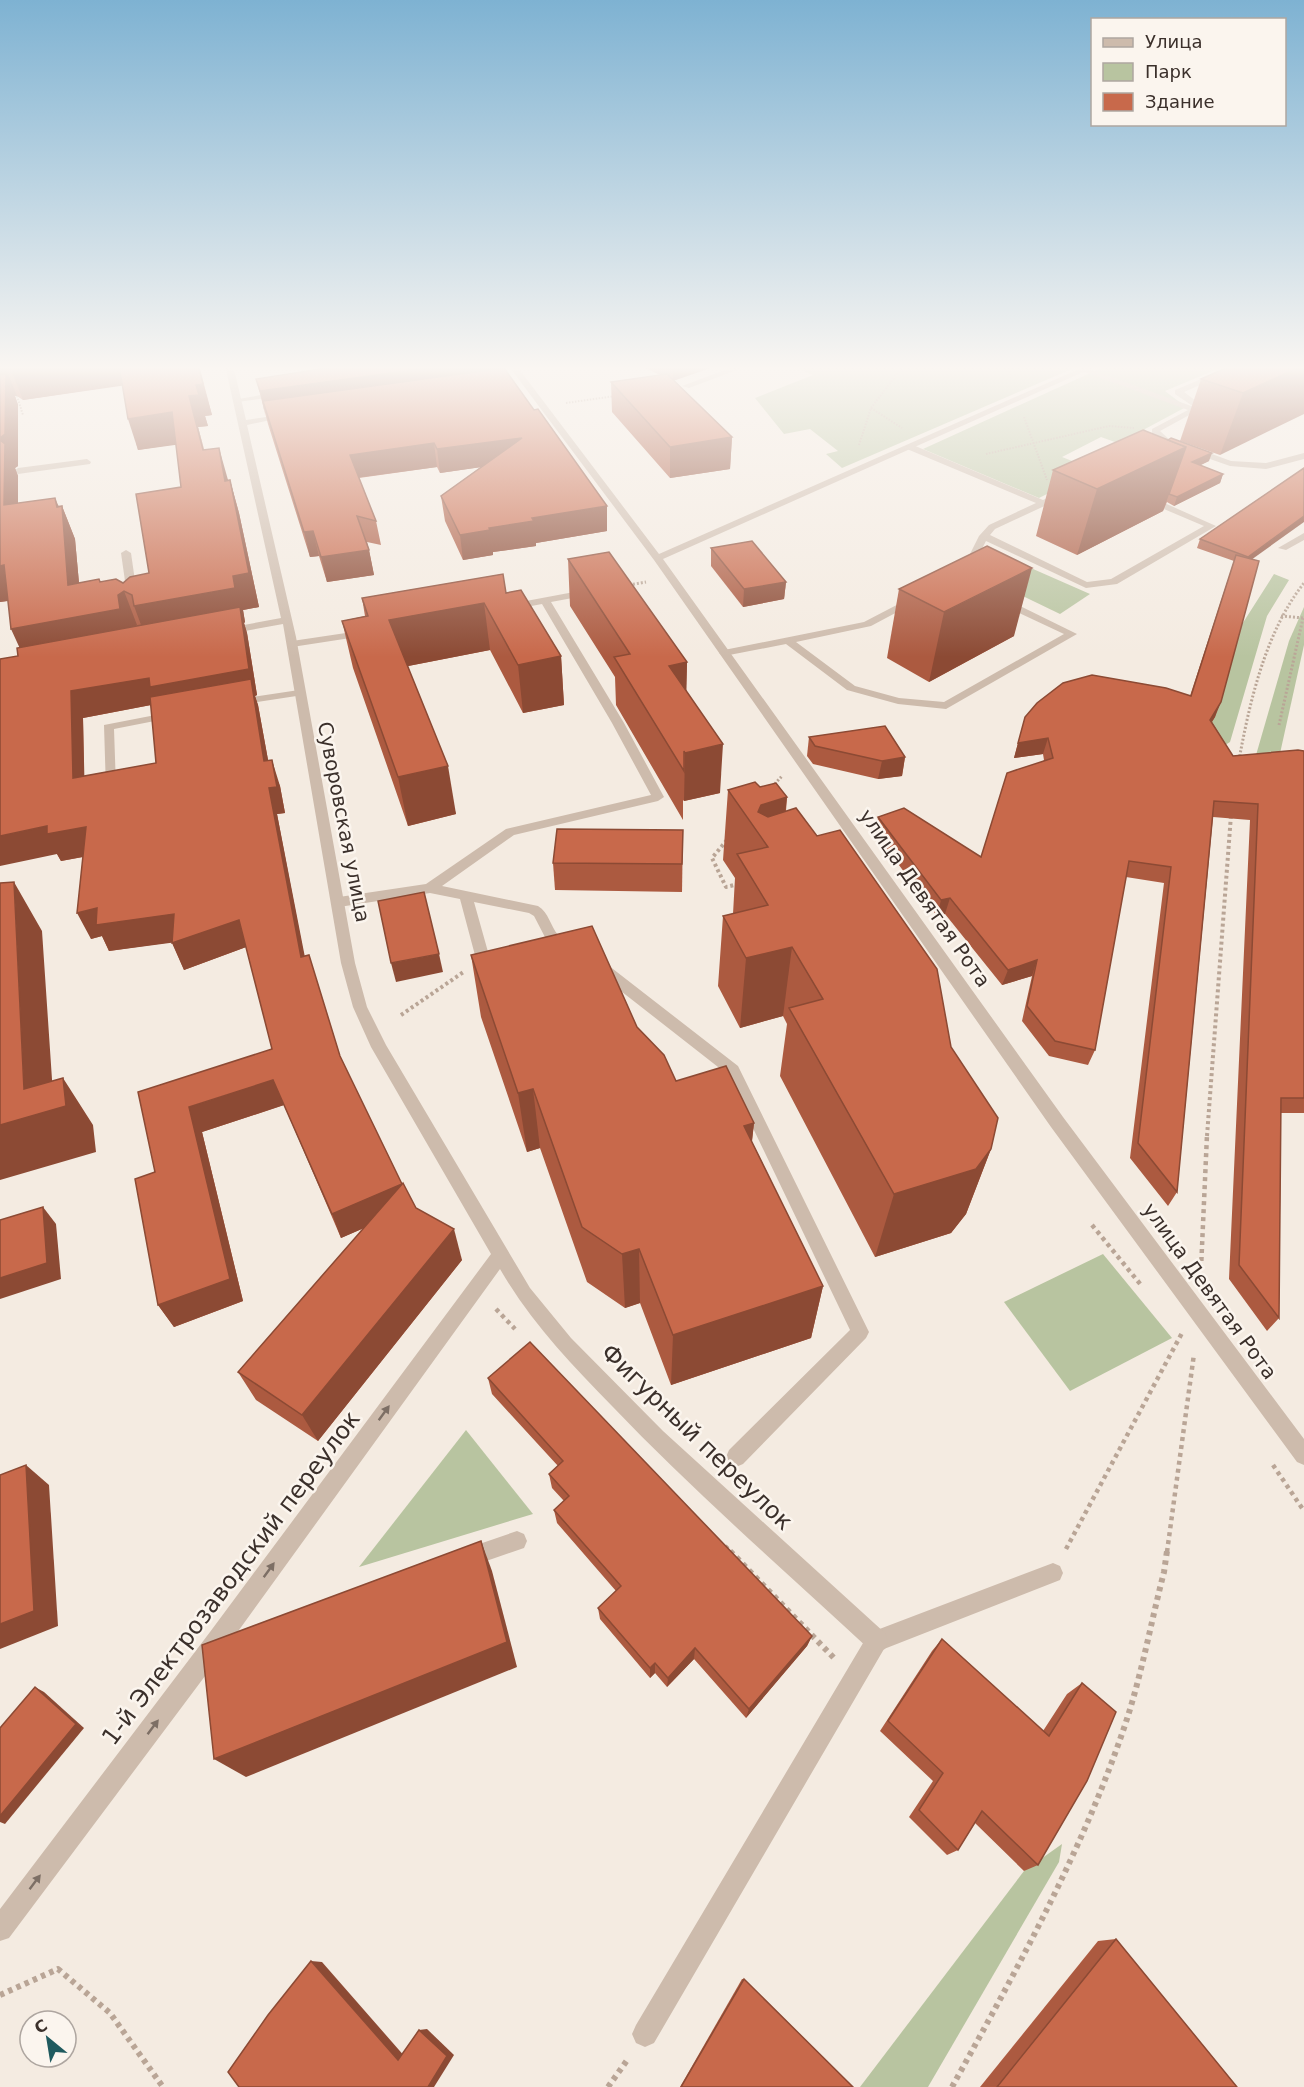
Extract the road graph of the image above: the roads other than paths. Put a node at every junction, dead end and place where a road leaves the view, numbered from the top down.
1 (84, 462) edge
2 (250, 462) edge
3 (585, 462) edge
4 (876, 462) edge
5 (947, 462) edge
6 (1226, 462) edge
7 (1280, 462) edge
8 (18, 471) dead end
9 (1071, 490) edge
10 (1139, 496) edge
11 (1043, 503) junction
12 (984, 536) junction
13 (1304, 536) edge
14 (1283, 548) dead end
15 (126, 553) dead end
16 (657, 558) junction
17 (961, 574) edge
18 (615, 588) edge
19 (925, 594) edge
20 (996, 598) edge
21 (545, 600) junction
22 (134, 603) edge
23 (498, 609) edge
24 (287, 620) junction
25 (380, 630) edge
26 (220, 633) edge
27 (790, 642) junction
28 (292, 644) junction
29 (724, 653) junction
30 (299, 693) junction
31 (223, 705) edge
32 (189, 712) edge
33 (110, 787) edge
34 (864, 847) junction
35 (846, 853) edge
36 (430, 888) junction
37 (465, 894) junction
38 (339, 902) junction
39 (483, 959) edge
40 (601, 966) junction
41 (580, 972) edge
42 (500, 1255) junction
43 (1304, 1455) edge
44 (736, 1457) dead end
45 (517, 1541) dead end
46 (451, 1563) edge
47 (1053, 1573) road end
48 (251, 1629) edge
49 (218, 1640) junction
50 (877, 1641) junction
51 (0, 1929) edge
52 (645, 2034) dead end

1 - 8 street
2 - 24 street, Суворовская улица
3 - 16 street, улица Девятая Рота
4 - 16 street
5 - 11 street
6 - 7 street
9 - 11 street
10 - 12 street
11 - 12 street
12 - 17 street
13 - 14 street
15 - 22 street
16 - 29 street, улица Девятая Рота
18 - 21 street
19 - 27 street
20 - 27 street
21 - 23 street
21 - 36 street
24 - 26 street
24 - 28 street, Суворовская улица
25 - 28 street
27 - 29 street
28 - 30 street, Суворовская улица
29 - 34 street, улица Девятая Рота
30 - 31 street
30 - 38 street, Суворовская улица
32 - 33 street
34 - 35 street
34 - 43 street, улица Девятая Рота
36 - 37 street
36 - 38 street
37 - 39 street
37 - 40 street
38 - 42 street, Суворовская улица
40 - 41 street
40 - 44 street
49 -> 42 street, 1-й Электрозаводский переулок
42 - 50 street, Фигурный переулок
45 - 46 street
47 - 50 street
48 - 49 street
51 -> 49 street, 1-й Электрозаводский переулок
50 - 52 street

